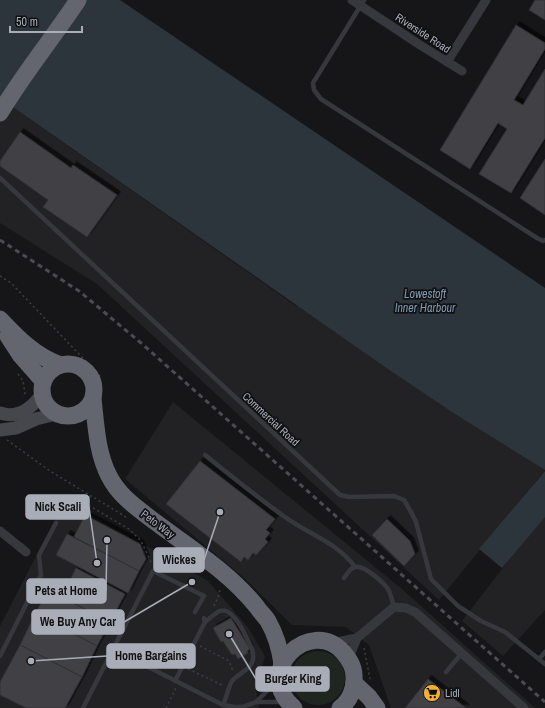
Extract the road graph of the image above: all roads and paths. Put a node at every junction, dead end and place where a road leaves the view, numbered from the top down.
1 (78, 0) edge
2 (352, 0) edge
3 (486, 0) edge
4 (363, 3) edge
5 (448, 62) junction
6 (462, 71) dead end
7 (0, 113) edge
8 (0, 178) edge
9 (545, 240) edge
10 (0, 320) edge
11 (61, 365) junction
12 (16, 371) dead end
13 (42, 388) junction
14 (93, 399) junction
15 (20, 401) dead end
16 (0, 413) edge
17 (62, 415) junction
18 (1, 434) edge
19 (99, 446) junction
20 (205, 455) dead end
21 (91, 495) junction
22 (129, 519) dead end
23 (56, 523) dead end
24 (0, 531) edge
25 (26, 552) dead end
26 (149, 558) dead end
27 (355, 567) junction
28 (344, 578) dead end
29 (394, 607) junction
30 (195, 612) dead end
31 (268, 621) junction
32 (357, 638) junction
33 (304, 643) junction
34 (331, 643) junction
35 (198, 645) dead end
36 (113, 649) junction
37 (545, 652) edge
38 (462, 653) junction
39 (0, 656) edge
40 (349, 658) junction
41 (539, 659) junction
42 (282, 664) junction
43 (545, 664) edge
44 (187, 668) dead end
45 (446, 672) dead end
46 (236, 678) junction
47 (175, 681) junction
48 (279, 682) junction
49 (354, 683) junction
50 (230, 686) junction
51 (256, 702) junction
52 (290, 705) edge
53 (220, 706) edge
54 (344, 707) edge
55 (82, 708) edge
56 (377, 708) edge
57 (524, 708) edge

1 - 7 highway
2 - 4 street, Riverside Road
3 - 5 street
4 - 5 street, Riverside Road
4 - 9 lane
5 - 6 street, Riverside Road
8 - 41 lane, Commercial Road
10 - 11 highway
10 - 13 highway
11 - 13 highway
11 - 14 highway
12 - 15 path
13 - 16 street
13 - 17 highway
14 - 17 highway
14 - 19 highway, Peto Way
17 - 18 street
17 - 19 highway, Peto Way
18 - 21 path
19 - 31 highway, Peto Way
20 - 27 lane
21 - 22 path
21 - 26 path
23 - 39 lane
24 - 25 street
27 - 28 lane
27 - 29 lane
29 - 32 street
29 - 38 street
30 - 36 lane
31 - 33 highway, Peto Way
31 - 42 highway, Peto Way
32 - 34 street
32 - 40 street
33 - 34 highway
33 - 42 highway
34 - 40 highway
35 - 46 path
36 - 47 lane
36 - 55 lane
37 - 41 lane
38 - 45 lane
38 - 57 street
40 - 49 highway
41 - 43 lane, Commercial Road
42 - 48 highway
44 - 50 path
46 - 47 lane
46 - 50 lane
47 - 53 lane
48 - 51 lane
48 - 52 highway
49 - 54 highway
49 - 56 highway
50 - 53 lane
51 - 52 lane
51 - 53 lane

